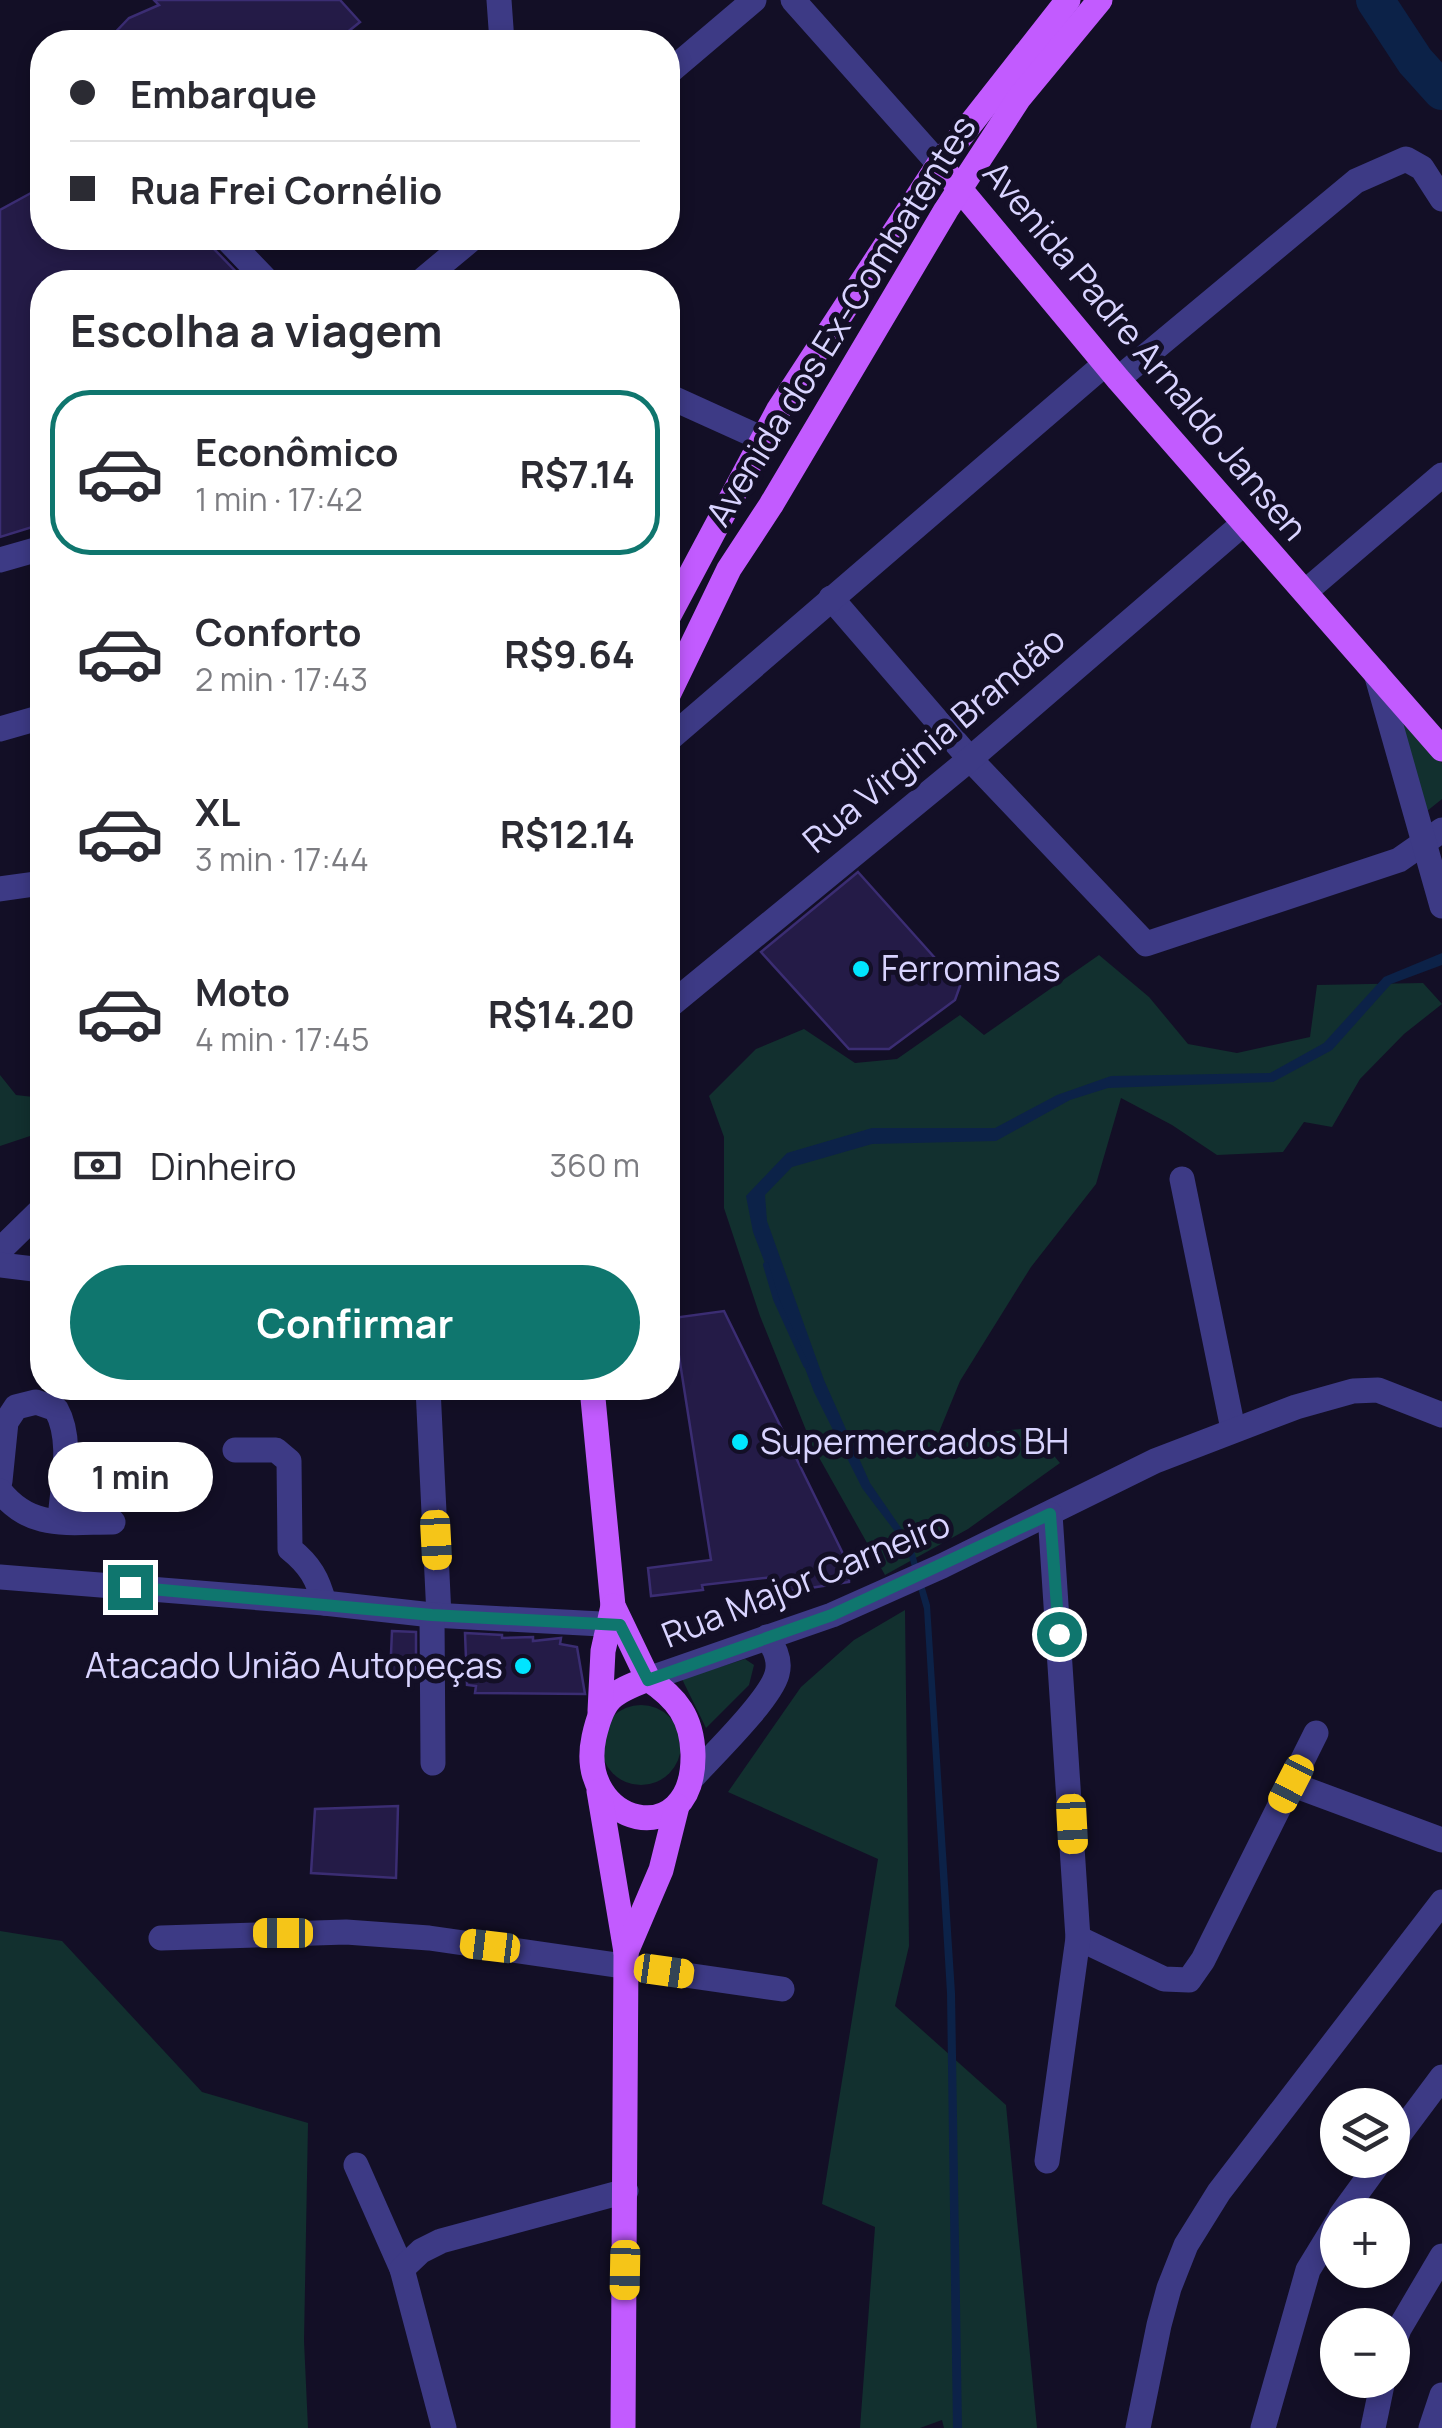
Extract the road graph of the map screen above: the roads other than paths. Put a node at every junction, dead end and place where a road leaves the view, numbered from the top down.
1 (499, 0) edge
2 (754, 0) edge
3 (1068, 0) edge
4 (1100, 0) edge
5 (797, 1) edge
6 (501, 30) edge
7 (680, 63) edge
8 (986, 151) junction
9 (939, 164) junction
10 (960, 189) junction
11 (1442, 199) edge
12 (237, 250) edge
13 (459, 250) edge
14 (257, 270) edge
15 (434, 270) edge
16 (1111, 371) junction
17 (680, 401) edge
18 (761, 438) junction
19 (1442, 475) edge
20 (1244, 523) junction
21 (30, 551) edge
22 (0, 560) edge
23 (1305, 592) junction
24 (680, 594) edge
25 (830, 598) junction
26 (680, 670) edge
27 (1376, 673) junction
28 (30, 720) edge
29 (0, 729) edge
30 (680, 729) edge
31 (1442, 750) edge
32 (970, 759) junction
33 (1434, 837) edge
34 (30, 884) edge
35 (0, 889) edge
36 (1442, 906) edge
37 (680, 997) edge
38 (1182, 1179) dead end
39 (30, 1221) edge
40 (0, 1250) edge
41 (0, 1265) edge
42 (30, 1269) edge
43 (428, 1400) edge
44 (593, 1400) edge
45 (1442, 1415) edge
46 (1233, 1429) junction
47 (235, 1450) dead end
48 (0, 1481) edge
49 (0, 1491) edge
50 (1050, 1514) junction
51 (60, 1521) junction
52 (113, 1522) dead end
53 (0, 1577) edge
54 (324, 1603) junction
55 (436, 1615) junction
56 (606, 1627) junction
57 (766, 1637) junction
58 (648, 1680) junction
59 (600, 1711) junction
60 (1316, 1734) dead end
61 (433, 1762) dead end
62 (691, 1780) junction
63 (1291, 1784) junction
64 (599, 1791) junction
65 (678, 1806) junction
66 (1442, 1840) edge
67 (1442, 1902) edge
68 (161, 1938) dead end
69 (1078, 1938) junction
70 (626, 1959) junction
71 (782, 1988) dead end
72 (1442, 2078) edge
73 (1410, 2120) edge
74 (1047, 2161) dead end
75 (356, 2165) dead end
76 (626, 2190) junction
77 (1320, 2250) edge
78 (1442, 2256) edge
79 (402, 2269) junction
80 (1410, 2309) edge
81 (1442, 2396) edge
82 (1379, 2398) edge
83 (444, 2428) edge
84 (623, 2428) edge
85 (1138, 2428) edge
86 (1262, 2428) edge
87 (1374, 2428) edge
88 (1431, 2428) edge

1 - 6 street
2 - 7 street
3 - 9 main road, Avenida dos Ex-Combatentes
4 - 8 main road, Avenida dos Ex-Combatentes
5 - 9 street, Avenida Padre Arnaldo Jansen
8 - 9 main road
8 - 10 main road, Avenida dos Ex-Combatentes
9 - 10 main road, Avenida Padre Arnaldo Jansen
9 - 18 main road, Avenida dos Ex-Combatentes
10 - 16 main road, Avenida Padre Arnaldo Jansen
10 - 26 main road, Avenida dos Ex-Combatentes
11 - 16 street
12 - 14 street
13 - 15 street
16 - 20 main road, Avenida Padre Arnaldo Jansen
16 - 25 street
17 - 18 street
18 - 24 main road, Avenida dos Ex-Combatentes
19 - 23 street
20 - 23 main road, Avenida Padre Arnaldo Jansen
20 - 32 street, Rua Virginia Brandão
21 - 22 street
23 - 27 main road, Avenida Padre Arnaldo Jansen
25 - 30 street
25 - 32 street
27 - 31 main road, Avenida Padre Arnaldo Jansen
27 - 33 street
28 - 29 street
32 - 33 street
32 - 37 street, Rua Virginia Brandão
33 - 36 street
34 - 35 street
38 - 46 street
39 - 40 street
41 - 42 street
43 - 55 street
44 - 56 main road
45 - 46 street, Rua Major Carneiro
46 - 50 street, Rua Major Carneiro
47 - 54 street
48 - 51 street
49 - 51 street
50 - 57 street, Rua Major Carneiro
50 - 69 street
51 - 52 street
53 - 54 street
54 - 55 street
55 - 56 street
55 - 61 street
56 - 58 main road
56 - 59 main road
57 - 58 street, Rua Major Carneiro
57 - 62 street
58 - 59 main road
58 - 62 main road
59 - 64 main road
60 - 63 street
62 - 65 main road
63 - 66 street
63 - 69 street
64 - 65 main road
64 - 70 main road
65 - 70 main road
67 - 85 street
68 - 70 street
69 - 74 street
70 - 71 street
70 - 76 main road
72 - 73 street
75 - 79 street
76 - 79 street
76 - 84 main road
77 - 86 street
78 - 80 street
79 - 83 street
81 - 88 street
82 - 87 street

